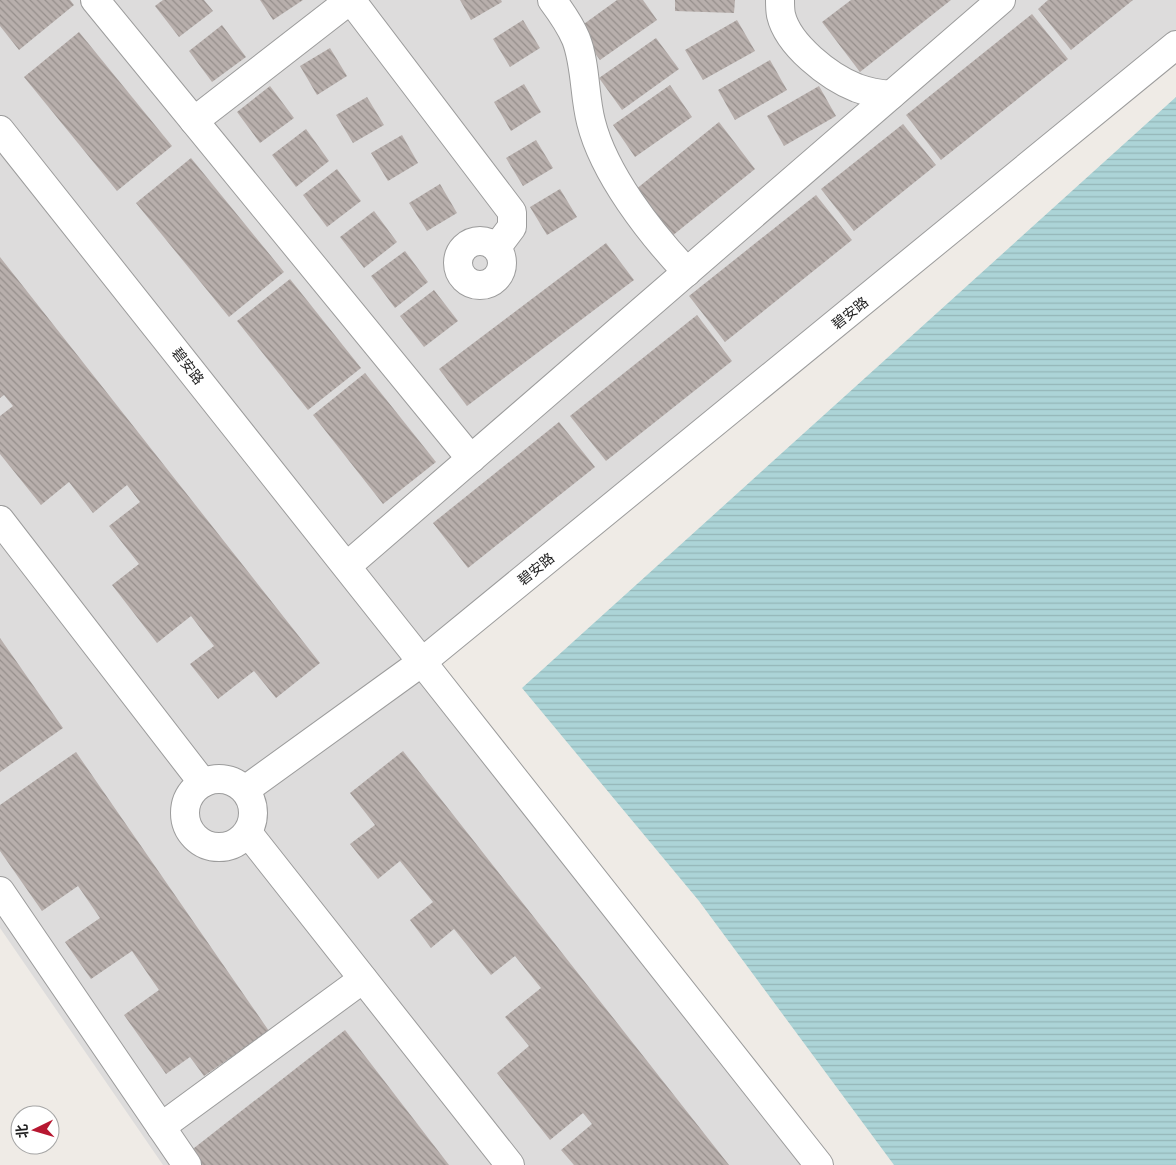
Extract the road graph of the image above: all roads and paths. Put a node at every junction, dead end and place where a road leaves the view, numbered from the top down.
1 (95, 0) edge
2 (350, 0) edge
3 (552, 0) edge
4 (780, 0) edge
5 (1001, 0) edge
6 (1176, 45) edge
7 (891, 95) junction
8 (194, 122) junction
9 (0, 130) edge
10 (497, 247) dead end
11 (686, 272) junction
12 (471, 459) junction
13 (0, 520) edge
14 (347, 566) junction
15 (422, 662) junction
16 (203, 783) junction
17 (245, 790) junction
18 (248, 832) junction
19 (0, 891) edge
20 (363, 979) junction
21 (161, 1127) junction
22 (187, 1165) edge
23 (510, 1165) edge
24 (819, 1165) edge

1 - 8 street
2 - 8 street
2 - 10 street
3 - 11 street
4 - 7 street
5 - 7 street
6 - 15 street, 碧安路
7 - 11 street
8 - 12 street
9 - 14 street, 碧安路
11 - 12 street
12 - 14 street
13 - 16 street
14 - 15 street, 碧安路
15 - 17 street
15 - 24 street
16 - 17 street
16 - 18 street
17 - 18 street
18 - 20 street
19 - 21 street
20 - 21 street
20 - 23 street
21 - 22 street

